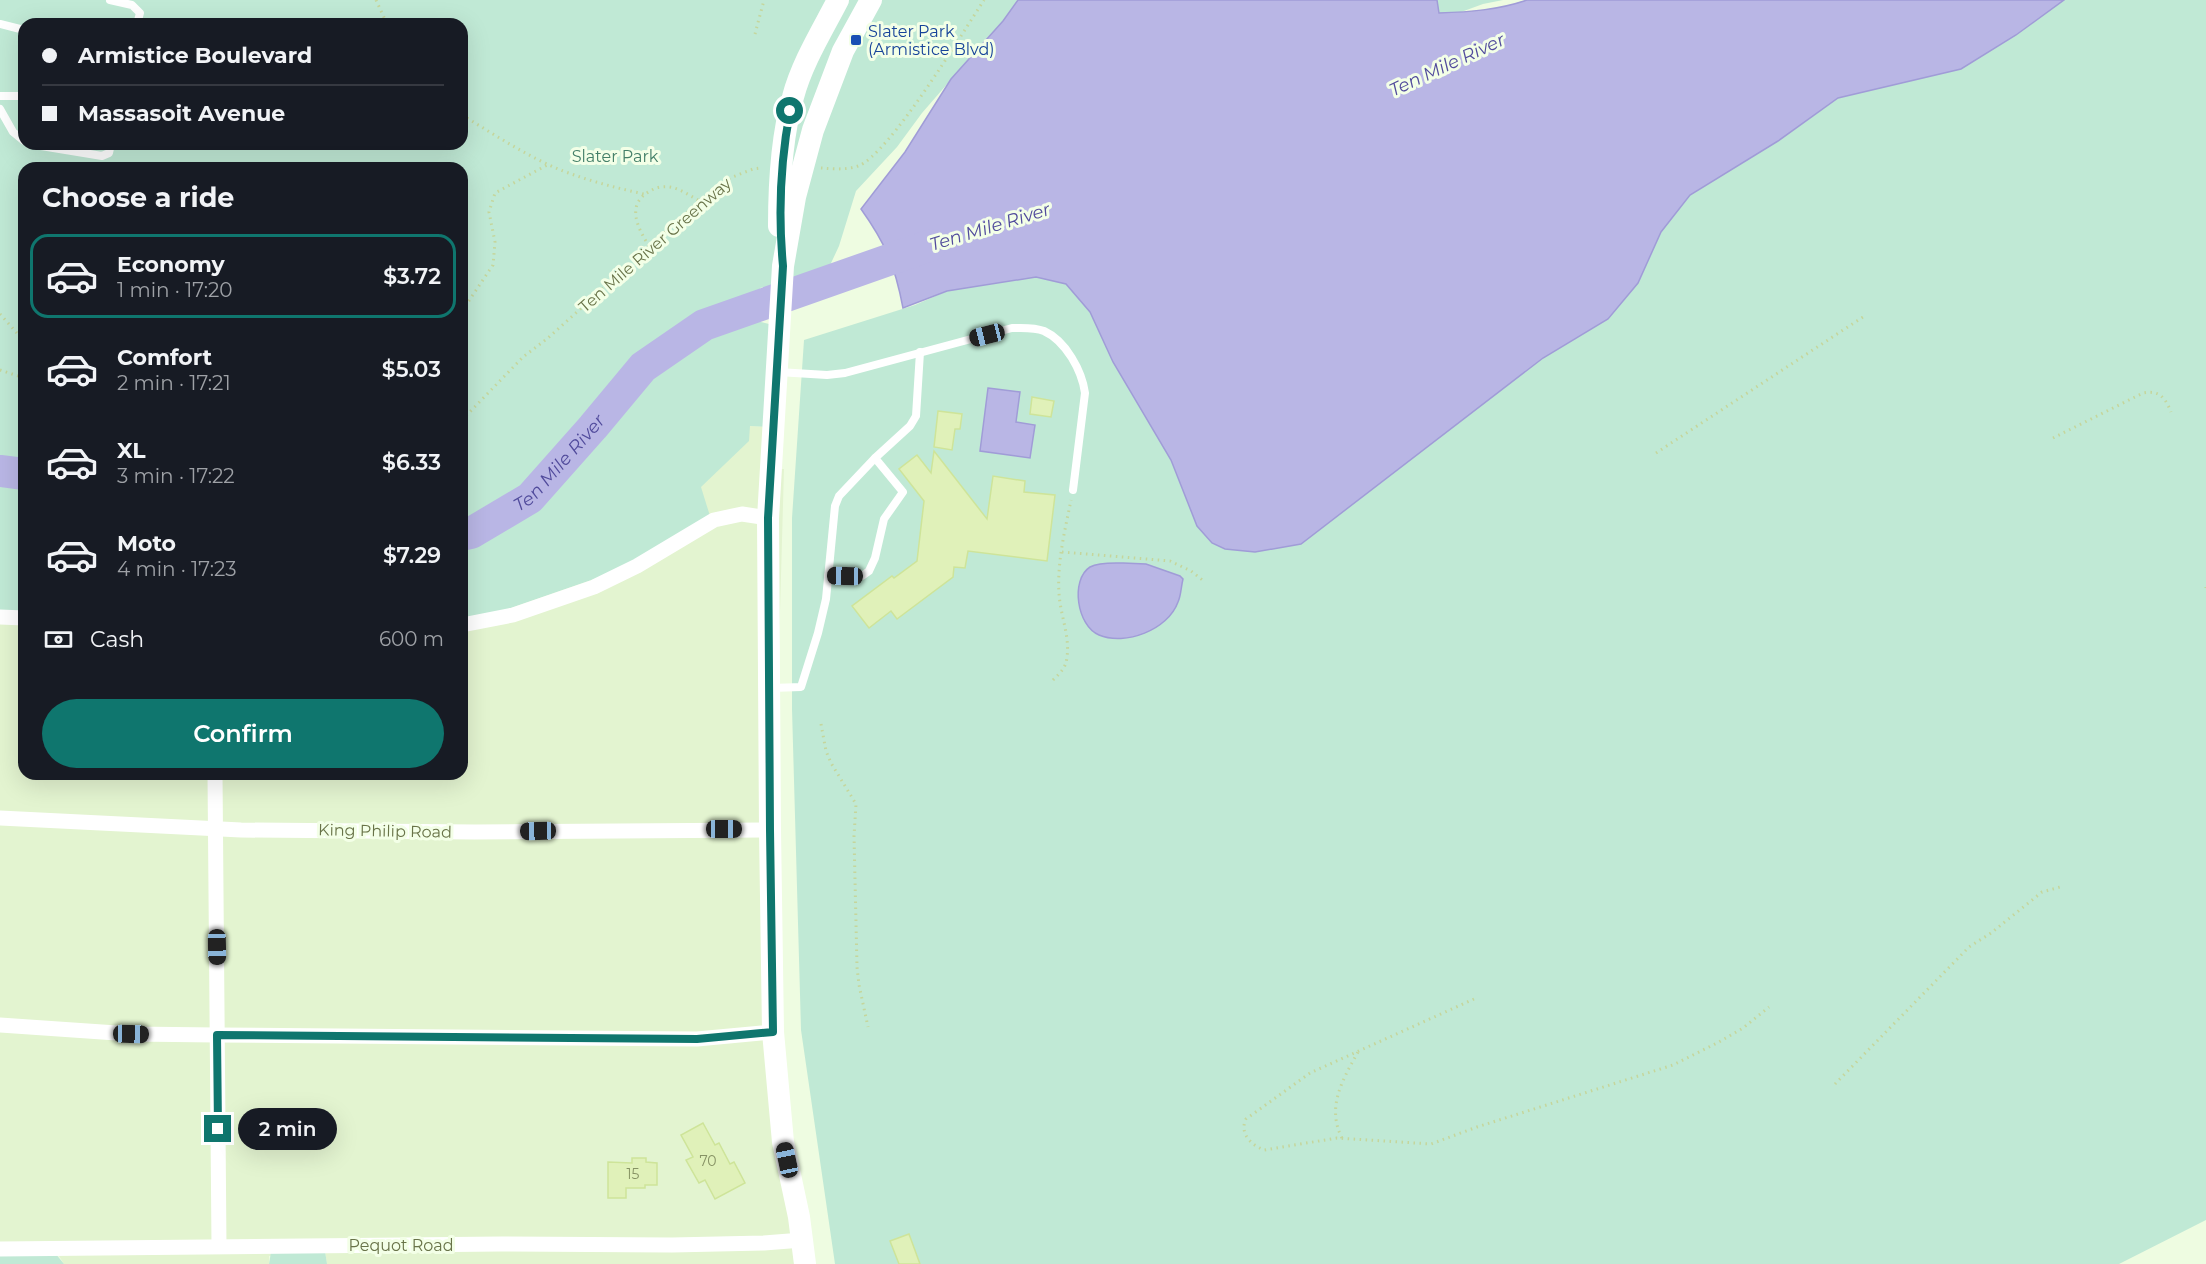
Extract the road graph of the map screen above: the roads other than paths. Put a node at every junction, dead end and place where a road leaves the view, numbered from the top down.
1 (110, 0) edge
2 (838, 0) edge
3 (871, 0) edge
4 (139, 18) edge
5 (0, 24) edge
6 (18, 28) edge
7 (0, 96) edge
8 (18, 96) edge
9 (0, 109) edge
10 (18, 136) edge
11 (65, 150) edge
12 (110, 150) edge
13 (792, 166) junction
14 (920, 352) junction
15 (777, 371) junction
16 (875, 458) junction
17 (1073, 490) road end
18 (768, 518) junction
19 (828, 576) junction
20 (0, 617) edge
21 (18, 618) edge
22 (468, 624) edge
23 (769, 688) junction
24 (215, 780) edge
25 (0, 818) edge
26 (215, 829) junction
27 (770, 830) junction
28 (0, 1025) edge
29 (217, 1035) junction
30 (773, 1035) junction
31 (802, 1240) junction
32 (219, 1246) junction
33 (0, 1250) edge
34 (805, 1264) edge

1 - 4 lane
2 - 13 main road
3 - 13 main road
5 - 6 lane
7 - 8 lane
9 - 10 lane
11 - 12 lane
13 - 15 main road
14 - 15 lane
14 - 16 lane
14 - 17 lane
15 - 18 main road
16 - 19 lane
16 - 19 lane
18 - 22 street
18 - 23 main road
19 - 23 lane
20 - 21 street
23 - 27 main road
24 - 26 street
25 - 26 street, King Philip Road
26 - 27 street, King Philip Road
26 - 29 street
27 - 30 main road
28 - 29 street
29 - 30 street
29 - 32 street
30 - 31 main road
31 - 32 street, Pequot Road
31 - 34 main road
32 - 33 street, Pequot Road

